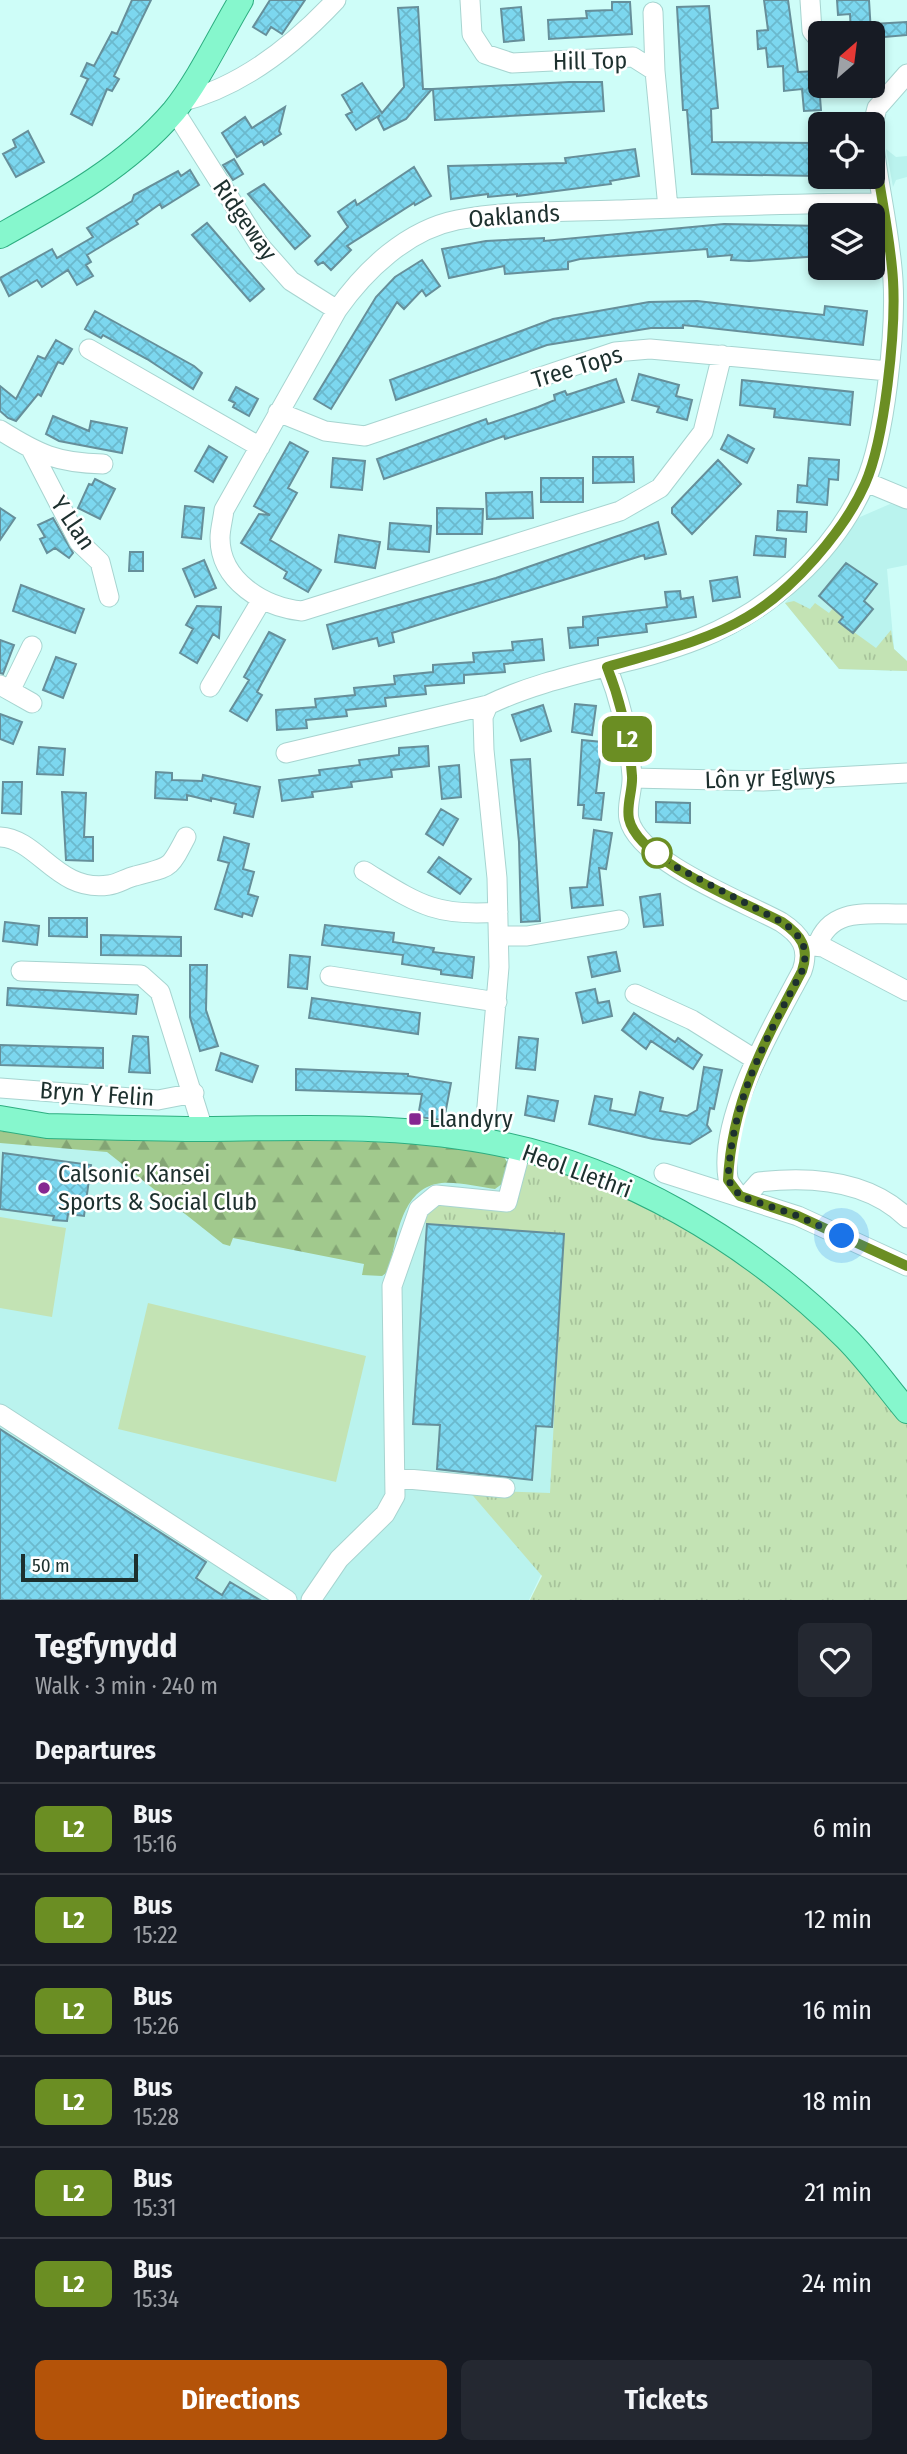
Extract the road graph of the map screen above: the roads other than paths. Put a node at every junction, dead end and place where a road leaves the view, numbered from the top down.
1 (241, 0) edge
2 (336, 0) edge
3 (470, 0) edge
4 (810, 0) edge
5 (653, 12) dead end
6 (811, 21) edge
7 (655, 71) junction
8 (907, 74) edge
9 (886, 86) edge
10 (177, 106) junction
11 (880, 189) edge
12 (882, 203) edge
13 (808, 204) edge
14 (668, 208) junction
15 (885, 223) edge
16 (0, 236) edge
17 (337, 310) junction
18 (89, 349) dead end
19 (722, 355) junction
20 (888, 371) junction
21 (278, 412) junction
22 (0, 429) edge
23 (260, 447) junction
24 (31, 449) junction
25 (103, 464) dead end
26 (866, 482) junction
27 (907, 499) edge
28 (109, 597) dead end
29 (261, 601) junction
30 (32, 646) dead end
31 (607, 667) junction
32 (5, 687) edge
33 (210, 688) dead end
34 (32, 703) dead end
35 (488, 705) junction
36 (286, 753) dead end
37 (907, 773) edge
38 (632, 778) junction
39 (0, 837) edge
40 (186, 837) dead end
41 (364, 871) dead end
42 (498, 912) junction
43 (907, 914) edge
44 (619, 919) dead end
45 (499, 936) junction
46 (811, 946) junction
47 (21, 971) dead end
48 (330, 976) dead end
49 (907, 991) edge
50 (635, 994) dead end
51 (497, 1002) junction
52 (756, 1060) junction
53 (0, 1088) edge
54 (194, 1093) junction
55 (0, 1118) edge
56 (203, 1129) junction
57 (484, 1140) junction
58 (521, 1149) junction
59 (664, 1173) dead end
60 (742, 1197) junction
61 (907, 1218) edge
62 (907, 1266) edge
63 (907, 1411) edge
64 (0, 1414) edge
65 (397, 1478) junction
66 (505, 1488) dead end
67 (287, 1600) edge
68 (311, 1600) edge

1 - 10 main road
2 - 10 street
3 - 7 street, Hill Top
4 - 6 street
5 - 7 street
7 - 14 street, Hill Top
8 - 9 street
10 - 16 main road
10 - 17 street, Ridgeway
11 - 12 street
13 - 14 street, Oaklands
14 - 17 street, Oaklands
15 - 20 street
17 - 21 street, Oaklands
18 - 23 street
19 - 20 street, Tree Tops
19 - 21 street, Tree Tops
19 - 29 street, Oaklands
20 - 26 street
21 - 23 street, Oaklands
22 - 24 street, Y Llan
23 - 29 street, Oaklands
24 - 25 street, Y Llan
24 - 28 street, Y Llan
26 - 27 street
26 - 31 street
29 - 33 street
30 - 32 street
31 - 35 street
31 - 38 street
32 - 34 street
35 - 36 street
35 - 42 street
37 - 38 street, Lôn yr Eglwys
38 - 46 street
39 - 40 street
41 - 42 street
42 - 45 street
43 - 46 street
44 - 45 street
45 - 51 street
46 - 49 street
46 - 52 street
47 - 54 street, Bryn Y Felin
48 - 51 street
50 - 52 street
51 - 57 street
52 - 60 street
53 - 54 street, Bryn Y Felin
54 - 56 street, Bryn Y Felin
55 - 56 main road, Heol Llethri
56 - 57 main road, Heol Llethri
57 - 58 main road, Heol Llethri
58 - 63 main road, Heol Llethri
58 - 65 street
59 - 60 street, Heol Llethri
60 - 61 street
60 - 62 street, Heol Llethri
64 - 67 street
65 - 66 street
65 - 68 street

